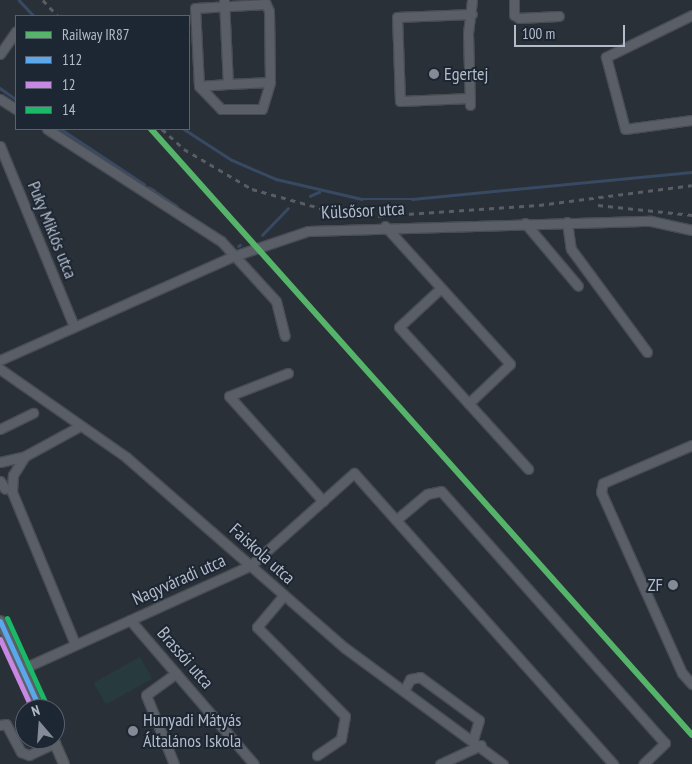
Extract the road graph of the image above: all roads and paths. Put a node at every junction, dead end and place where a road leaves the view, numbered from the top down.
1 (472, 0) edge
2 (514, 0) edge
3 (265, 2) edge
4 (225, 3) edge
5 (472, 14) junction
6 (692, 15) edge
7 (559, 16) dead end
8 (15, 32) edge
9 (0, 54) edge
10 (270, 82) junction
11 (228, 84) junction
12 (199, 86) junction
13 (0, 99) edge
14 (15, 108) edge
15 (692, 120) edge
16 (49, 130) edge
17 (0, 146) edge
18 (568, 222) junction
19 (525, 223) junction
20 (385, 226) junction
21 (692, 230) edge
22 (234, 256) junction
23 (578, 286) dead end
24 (441, 288) junction
25 (74, 326) junction
26 (285, 336) dead end
27 (647, 352) dead end
28 (0, 360) edge
29 (0, 369) edge
30 (288, 373) dead end
31 (469, 403) junction
32 (33, 413) dead end
33 (80, 426) junction
34 (0, 429) edge
35 (692, 445) edge
36 (25, 456) junction
37 (0, 462) edge
38 (528, 470) dead end
39 (323, 501) junction
40 (396, 520) junction
41 (251, 565) junction
42 (284, 595) junction
43 (130, 620) junction
44 (0, 621) edge
45 (74, 644) junction
46 (22, 669) junction
47 (176, 673) junction
48 (692, 684) edge
49 (405, 690) junction
50 (36, 699) edge
51 (0, 725) edge
52 (15, 741) edge
53 (477, 742) junction
54 (19, 749) edge
55 (39, 749) edge
56 (57, 749) edge
57 (317, 755) dead end
58 (64, 764) edge
59 (174, 764) edge
60 (254, 764) edge
61 (440, 764) edge
62 (502, 764) edge
63 (612, 764) edge
64 (643, 764) edge

1 - 5 street
2 - 7 street
3 - 4 street
3 - 10 street
4 - 11 street
4 - 12 street
5 - 5 street
6 - 15 street
8 - 9 street
10 - 11 street
10 - 12 street
11 - 12 street
13 - 14 street
16 - 22 street
17 - 25 street, Puky Miklós utca
18 - 19 street, Külsősor utca
18 - 21 street, Külsősor utca
18 - 27 street
19 - 20 street, Külsősor utca
19 - 23 street
20 - 22 street, Külsősor utca
20 - 24 street
22 - 25 street, Külsősor utca
22 - 26 street
24 - 31 street
24 - 31 street
25 - 28 street, Külsősor utca
29 - 33 street, Faiskola utca
30 - 39 street
31 - 38 street
32 - 34 street
33 - 36 street
33 - 41 street, Faiskola utca
35 - 48 street
36 - 37 street
36 - 45 street
39 - 40 street, Nagyváradi utca
39 - 41 street, Nagyváradi utca
40 - 63 street
40 - 64 street
41 - 42 street, Faiskola utca
41 - 43 street, Nagyváradi utca
42 - 49 street, Faiskola utca
42 - 57 street
43 - 45 street, Nagyváradi utca
43 - 47 street, Brassói utca
44 - 46 main road
45 - 46 street, Nagyváradi utca
46 - 50 main road
47 - 59 street
47 - 60 street, Brassói utca
49 - 53 street, Faiskola utca
49 - 53 street
51 - 52 street
53 - 61 street
53 - 62 street, Faiskola utca
54 - 55 street
56 - 58 main road

